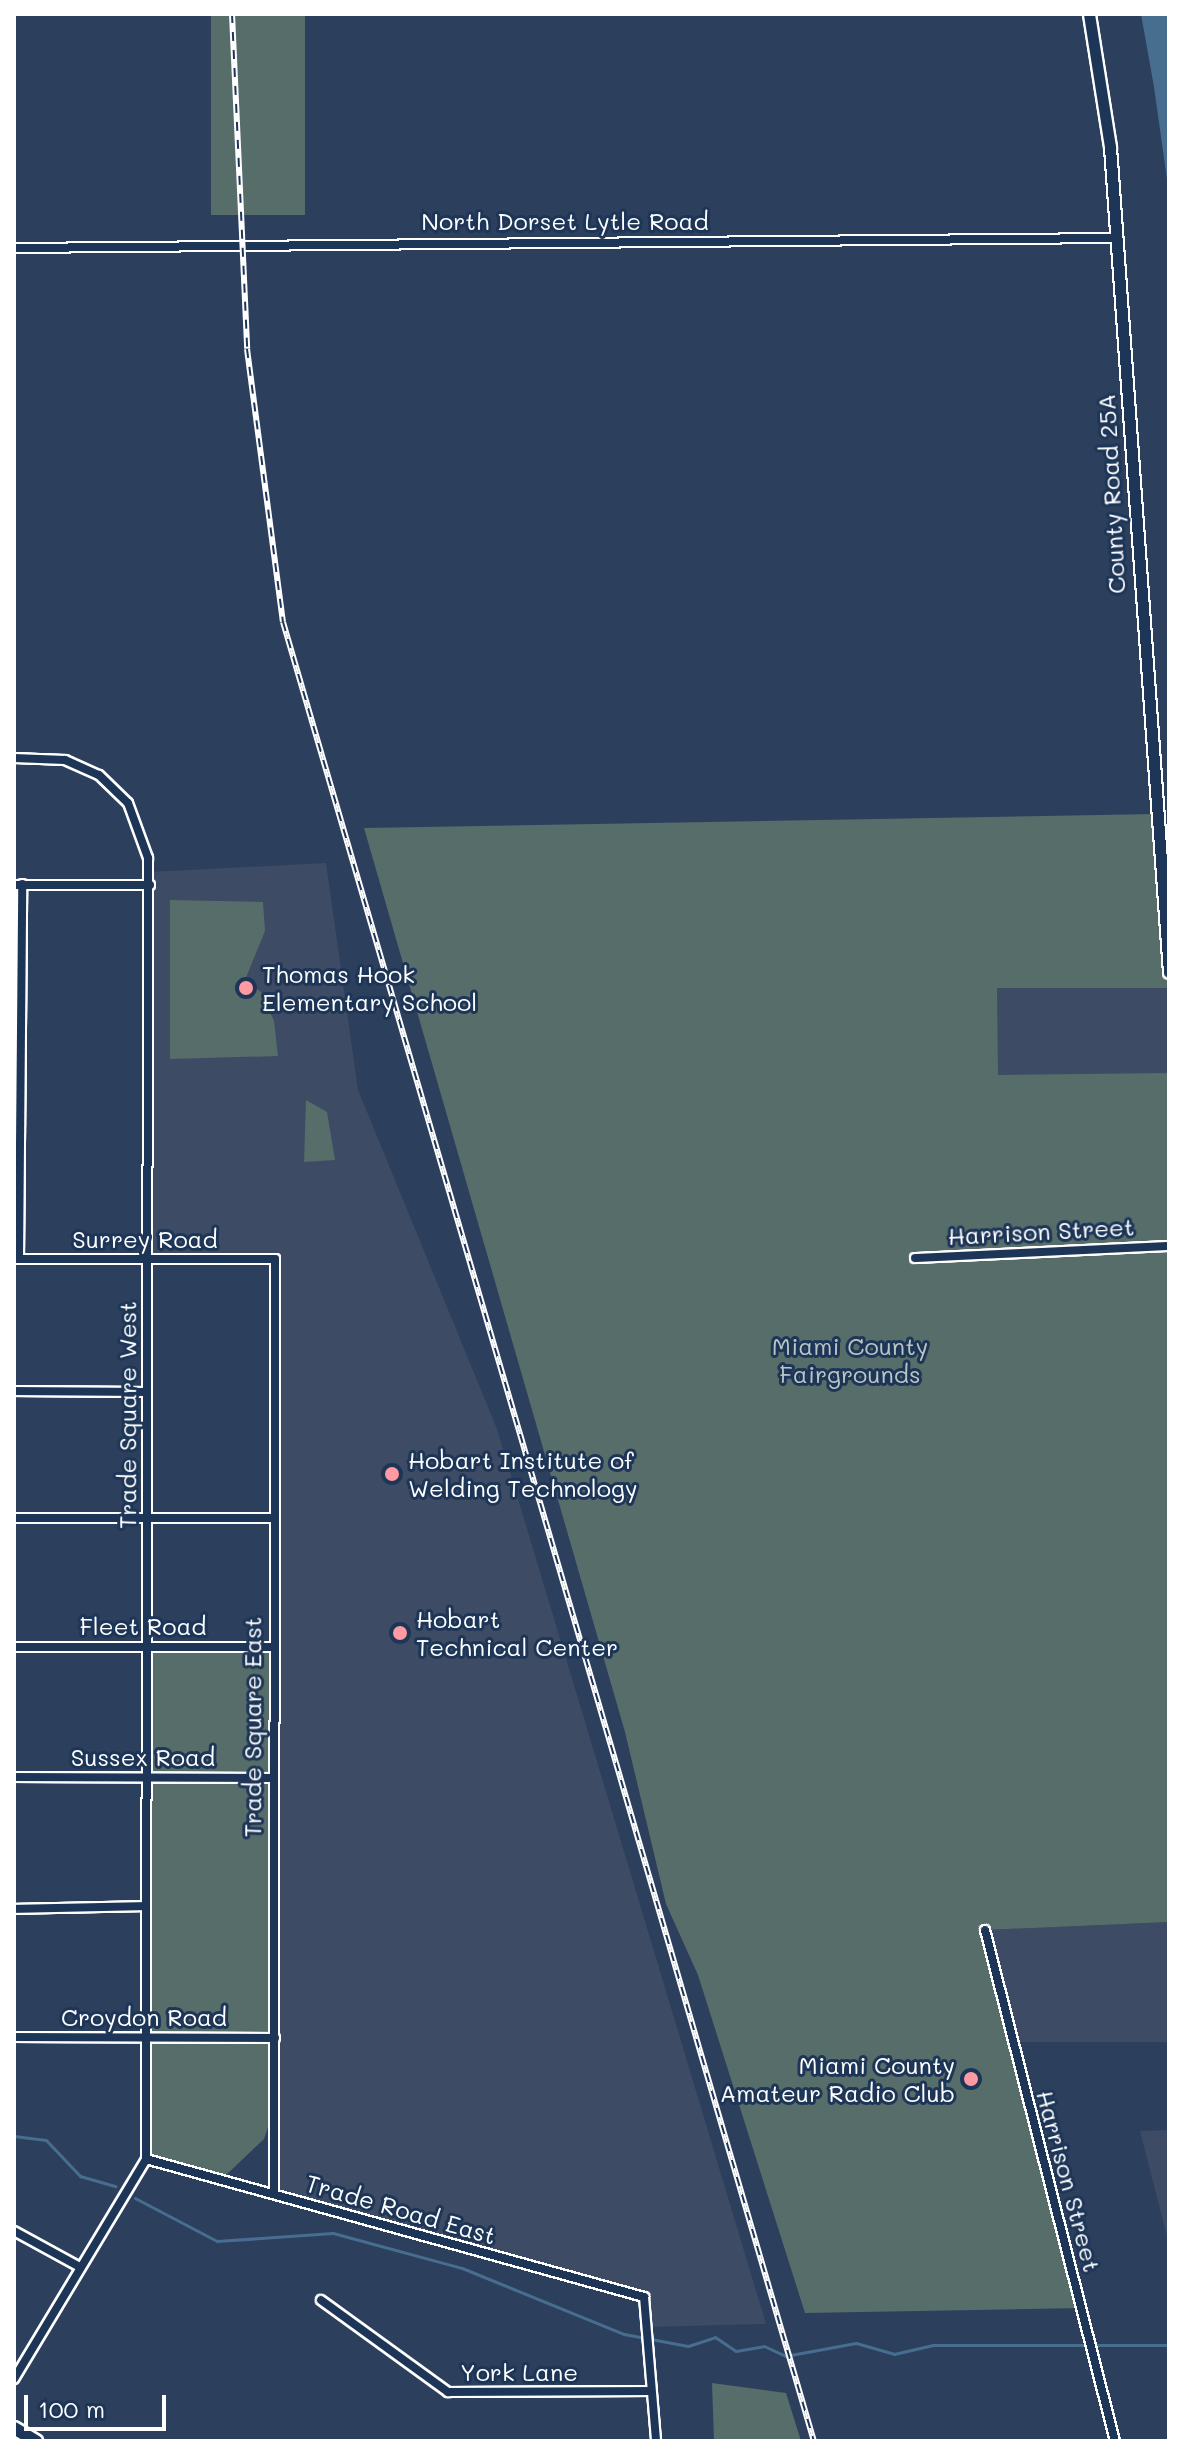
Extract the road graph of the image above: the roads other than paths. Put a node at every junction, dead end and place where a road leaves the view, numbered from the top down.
1 (1089, 14) edge
2 (1115, 238) junction
3 (14, 248) edge
4 (14, 758) edge
5 (18, 884) edge
6 (150, 885) junction
7 (1169, 972) edge
8 (1169, 1246) edge
9 (915, 1258) dead end
10 (17, 1259) edge
11 (147, 1259) junction
12 (275, 1259) joint
13 (14, 1391) edge
14 (144, 1392) junction
15 (147, 1517) junction
16 (14, 1518) edge
17 (274, 1518) junction
18 (144, 1645) junction
19 (14, 1647) edge
20 (272, 1647) junction
21 (144, 1775) junction
22 (14, 1777) edge
23 (272, 1778) junction
24 (145, 1906) junction
25 (14, 1909) edge
26 (985, 1930) dead end
27 (14, 2037) edge
28 (148, 2037) junction
29 (275, 2038) junction
30 (146, 2159) junction
31 (274, 2194) junction
32 (14, 2231) edge
33 (80, 2267) junction
34 (321, 2300) dead end
35 (14, 2379) edge
36 (651, 2391) junction
37 (14, 2428) edge
38 (36, 2441) edge
39 (656, 2441) edge
40 (1115, 2441) edge

1 - 2 main road, County Road 25A
2 - 3 street, North Dorset Lytle Road
2 - 7 main road, County Road 25A
4 - 6 street, Trade Square West
5 - 6 street
5 - 10 street
6 - 11 street, Trade Square West
8 - 9 street, Harrison Street
10 - 11 street, Surrey Road
11 - 12 street, Surrey Road
11 - 14 street, Trade Square West
12 - 17 street, Trade Square East
13 - 14 street
14 - 15 street, Trade Square West
15 - 16 street
15 - 17 street
15 - 18 street, Trade Square West
17 - 20 street, Trade Square East
18 - 19 street, Fleet Road
18 - 20 street, Fleet Road
18 - 21 street, Trade Square West
20 - 23 street, Trade Square East
21 - 22 street, Sussex Road
21 - 23 street, Sussex Road
21 - 24 street, Trade Square West
23 - 29 street, Trade Square East
24 - 25 street
24 - 28 street, Trade Square West
26 - 40 street, Harrison Street
27 - 28 street, Croydon Road
28 - 29 street, Croydon Road
28 - 30 street, Trade Square West
29 - 31 street, Trade Square East
30 - 31 street, Trade Road East
30 - 33 street
31 - 36 street, Trade Road East
32 - 33 street
33 - 35 street
34 - 36 street, York Lane
36 - 39 street
37 - 38 main road

